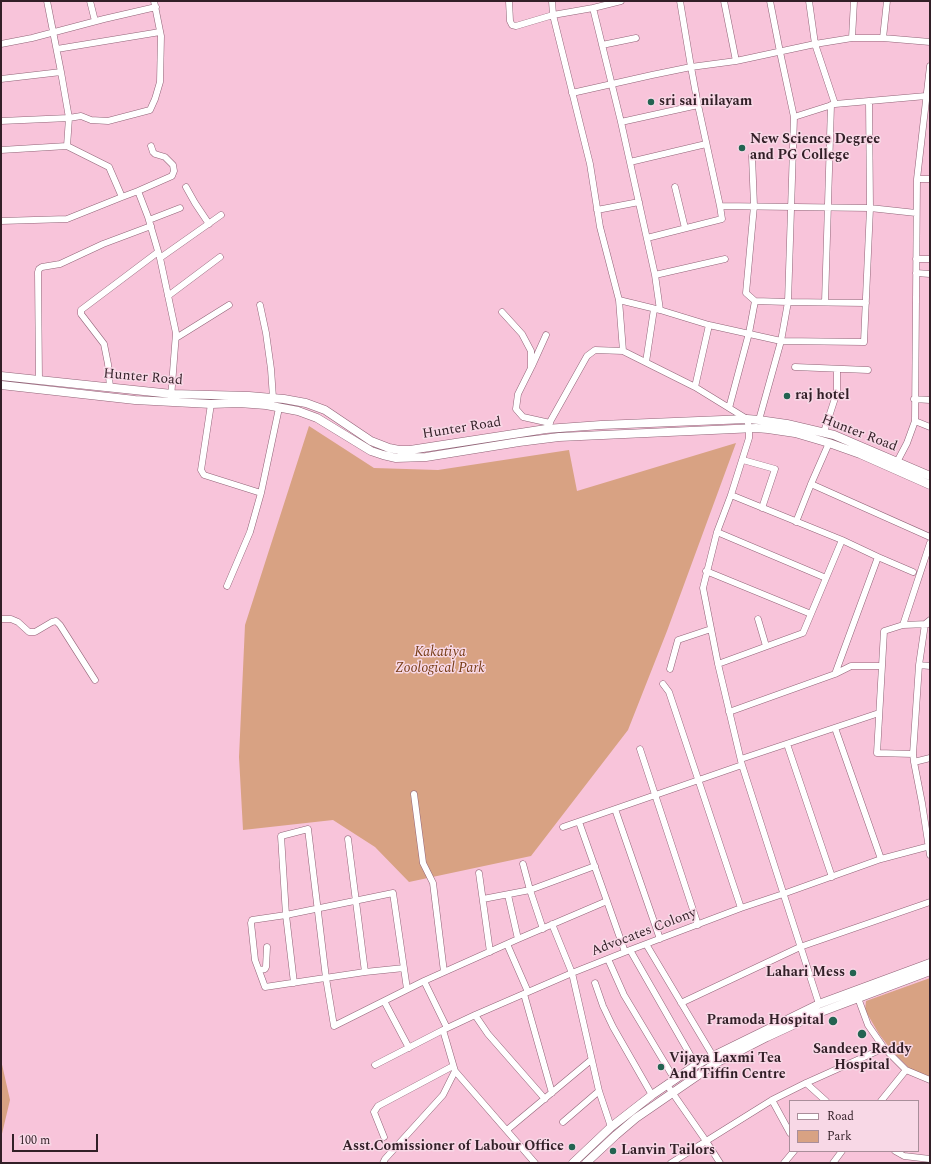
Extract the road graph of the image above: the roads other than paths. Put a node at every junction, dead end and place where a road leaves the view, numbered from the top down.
1 (47, 1) edge
2 (90, 1) edge
3 (509, 1) edge
4 (552, 1) edge
5 (621, 1) edge
6 (680, 1) edge
7 (724, 1) edge
8 (770, 1) edge
9 (809, 1) edge
10 (854, 1) edge
11 (887, 1) edge
12 (155, 4) edge
13 (597, 5) edge
14 (553, 15) junction
15 (95, 21) junction
16 (160, 32) junction
17 (54, 33) junction
18 (636, 38) dead end
19 (852, 38) junction
20 (883, 38) junction
21 (930, 42) edge
22 (1, 44) edge
23 (815, 44) junction
24 (602, 45) junction
25 (57, 49) junction
26 (780, 52) junction
27 (736, 61) junction
28 (930, 66) edge
29 (691, 67) junction
30 (61, 72) junction
31 (1, 79) edge
32 (612, 84) junction
33 (572, 93) junction
34 (926, 96) junction
35 (869, 101) junction
36 (698, 105) junction
37 (833, 105) junction
38 (794, 117) junction
39 (69, 118) junction
40 (1, 121) edge
41 (621, 122) junction
42 (706, 144) junction
43 (67, 146) junction
44 (151, 146) dead end
45 (1, 150) edge
46 (752, 156) dead end
47 (630, 162) junction
48 (917, 179) junction
49 (930, 179) edge
50 (186, 187) dead end
51 (674, 187) dead end
52 (138, 191) junction
53 (122, 197) junction
54 (639, 202) junction
55 (720, 206) junction
56 (754, 206) junction
57 (792, 207) junction
58 (180, 208) dead end
59 (829, 208) junction
60 (870, 208) junction
61 (596, 210) junction
62 (916, 213) junction
63 (221, 215) dead end
64 (1, 222) edge
65 (150, 223) junction
66 (209, 224) junction
67 (686, 228) junction
68 (647, 238) junction
69 (159, 255) junction
70 (220, 257) dead end
71 (725, 259) dead end
72 (916, 259) junction
73 (930, 259) edge
74 (916, 273) junction
75 (930, 274) edge
76 (655, 275) junction
77 (168, 296) junction
78 (619, 300) junction
79 (755, 301) junction
80 (788, 302) junction
81 (825, 302) junction
82 (866, 303) junction
83 (229, 305) dead end
84 (260, 305) dead end
85 (657, 309) junction
86 (502, 312) dead end
87 (709, 325) junction
88 (749, 333) junction
89 (546, 335) dead end
90 (176, 338) junction
91 (781, 341) junction
92 (623, 351) junction
93 (646, 362) junction
94 (531, 368) junction
95 (795, 368) dead end
96 (837, 369) junction
97 (868, 370) dead end
98 (1, 376) edge
99 (38, 380) junction
100 (1, 385) edge
101 (695, 387) junction
102 (110, 388) junction
103 (171, 398) junction
104 (273, 398) junction
105 (914, 399) junction
106 (930, 400) edge
107 (211, 404) junction
108 (279, 408) junction
109 (729, 408) junction
110 (747, 419) junction
111 (759, 420) junction
112 (914, 421) junction
113 (548, 426) junction
114 (930, 427) edge
115 (749, 428) junction
116 (824, 432) junction
117 (506, 436) junction
118 (830, 442) junction
119 (508, 444) junction
120 (743, 460) junction
121 (900, 466) junction
122 (930, 476) edge
123 (811, 484) junction
124 (930, 485) edge
125 (261, 493) junction
126 (731, 495) junction
127 (762, 508) junction
128 (796, 522) junction
129 (717, 532) junction
130 (930, 537) edge
131 (842, 540) junction
132 (930, 543) edge
133 (878, 557) junction
134 (706, 572) junction
135 (913, 572) dead end
136 (826, 578) junction
137 (227, 586) dead end
138 (810, 614) junction
139 (1, 619) edge
140 (758, 619) dead end
141 (928, 623) edge
142 (903, 625) junction
143 (711, 629) junction
144 (766, 646) junction
145 (718, 664) junction
146 (919, 665) junction
147 (881, 666) junction
148 (930, 666) edge
149 (670, 669) dead end
150 (836, 674) junction
151 (95, 680) dead end
152 (663, 684) dead end
153 (730, 712) junction
154 (879, 713) junction
155 (835, 728) junction
156 (787, 744) junction
157 (640, 748) dead end
158 (913, 754) junction
159 (930, 758) edge
160 (742, 762) junction
161 (914, 762) junction
162 (699, 780) junction
163 (414, 794) dead end
164 (655, 795) junction
165 (930, 802) edge
166 (922, 803) junction
167 (615, 809) junction
168 (578, 822) junction
169 (563, 828) dead end
170 (348, 839) dead end
171 (929, 846) edge
172 (930, 855) edge
173 (881, 859) junction
174 (523, 864) dead end
175 (595, 866) junction
176 (479, 873) dead end
177 (832, 877) junction
178 (530, 890) junction
179 (783, 894) junction
180 (508, 895) junction
181 (482, 899) junction
182 (356, 900) junction
183 (607, 901) junction
184 (930, 902) edge
185 (318, 908) junction
186 (741, 908) junction
187 (286, 915) junction
188 (552, 924) junction
189 (698, 925) junction
190 (542, 929) junction
191 (518, 939) junction
192 (660, 939) junction
193 (506, 944) junction
194 (646, 944) junction
195 (267, 947) dead end
196 (800, 947) junction
197 (628, 951) junction
198 (490, 952) junction
199 (608, 959) junction
200 (930, 963) edge
201 (258, 968) junction
202 (404, 968) junction
203 (930, 971) edge
204 (364, 972) junction
205 (444, 972) junction
206 (572, 974) junction
207 (326, 978) junction
208 (424, 981) junction
209 (294, 982) junction
210 (595, 983) dead end
211 (407, 989) junction
212 (526, 993) junction
213 (858, 998) junction
214 (384, 1001) junction
215 (681, 1003) junction
216 (819, 1004) junction
217 (475, 1015) junction
218 (445, 1029) junction
219 (409, 1048) junction
220 (884, 1048) junction
221 (713, 1056) junction
222 (591, 1060) junction
223 (375, 1065) dead end
224 (696, 1065) junction
225 (454, 1068) junction
226 (906, 1070) junction
227 (675, 1080) junction
228 (930, 1080) edge
229 (806, 1083) junction
230 (668, 1085) junction
231 (599, 1091) junction
232 (673, 1092) junction
233 (552, 1093) junction
234 (652, 1095) junction
235 (545, 1099) junction
236 (772, 1100) junction
237 (825, 1100) edge
238 (882, 1100) edge
239 (563, 1122) dead end
240 (611, 1127) junction
241 (507, 1130) junction
242 (789, 1131) edge
243 (384, 1137) dead end
244 (706, 1141) junction
245 (793, 1152) edge
246 (841, 1152) edge
247 (897, 1152) edge
248 (930, 1159) edge
249 (673, 1162) edge
250 (383, 1163) edge
251 (535, 1163) edge
252 (573, 1163) edge
253 (586, 1163) edge
254 (720, 1163) edge
255 (784, 1163) edge
256 (834, 1163) edge

1 - 17 street
2 - 15 street
3 - 14 street
4 - 14 street
5 - 13 street
6 - 29 street
7 - 27 street
8 - 26 street
9 - 23 street
10 - 19 street
11 - 20 street
12 - 15 street
12 - 16 street
13 - 14 street
13 - 24 street
14 - 33 street
15 - 17 street
16 - 25 street
16 - 39 street
17 - 22 street
17 - 25 street
18 - 24 street
19 - 20 street
19 - 23 street
20 - 21 street
23 - 26 street
23 - 37 street
24 - 32 street
25 - 30 street
26 - 27 street
26 - 38 street
27 - 29 street
28 - 34 street
29 - 32 street
29 - 36 street
30 - 31 street
30 - 39 street
32 - 33 street
32 - 41 street
33 - 61 street
34 - 35 street
34 - 48 street
35 - 37 street
35 - 60 street
36 - 41 street
36 - 42 street
37 - 38 street
37 - 59 street
38 - 57 street
39 - 40 street
39 - 43 street
41 - 47 street
42 - 47 street
42 - 55 street
43 - 45 street
43 - 53 street
44 - 52 street
46 - 56 street
47 - 54 street
48 - 49 street
48 - 62 street
50 - 66 street
51 - 67 street
52 - 53 street
52 - 65 street
53 - 64 street
54 - 61 street
54 - 68 street
55 - 56 street
55 - 67 street
56 - 57 street
56 - 79 street
57 - 59 street
57 - 80 street
58 - 65 street
59 - 60 street
59 - 81 street
60 - 62 street
60 - 82 street
61 - 78 street
62 - 72 street
63 - 66 street
65 - 69 street
65 - 99 street
66 - 69 street
67 - 68 street
68 - 76 street
69 - 77 street
69 - 102 street
70 - 77 street
71 - 76 street
72 - 73 street
72 - 74 street
74 - 75 street
74 - 105 street
76 - 85 street
77 - 90 street
78 - 85 street
78 - 92 street
79 - 80 street
79 - 88 street
80 - 81 street
80 - 91 street
81 - 82 street
82 - 91 street
83 - 90 street
84 - 104 street
85 - 87 street
85 - 93 street
86 - 94 street
87 - 88 street
87 - 101 street
88 - 91 street
88 - 109 street
89 - 94 street
90 - 103 street
91 - 111 street
92 - 93 street
92 - 113 street
93 - 101 street
94 - 113 street
95 - 96 street
96 - 97 street
96 - 116 street
98 - 99 main road, Hunter Road
99 - 102 main road, Hunter Road
100 - 103 main road, Hunter Road
101 - 109 street
102 - 103 main road, Hunter Road
103 - 104 main road, Hunter Road
103 - 107 main road, Hunter Road
104 - 117 main road, Hunter Road
105 - 106 street
105 - 112 street
107 - 108 main road, Hunter Road
107 - 125 street
108 - 119 main road, Hunter Road
108 - 125 street
109 - 110 street
110 - 111 main road, Hunter Road
110 - 113 main road, Hunter Road
110 - 115 street
111 - 116 main road, Hunter Road
112 - 114 street
112 - 121 street
113 - 117 main road, Hunter Road
115 - 118 main road, Hunter Road
115 - 119 main road, Hunter Road
115 - 120 street
116 - 121 main road, Hunter Road
117 - 119 main road
118 - 121 main road, Hunter Road
118 - 123 street
120 - 126 street
120 - 127 street
121 - 122 main road, Hunter Road
121 - 124 main road, Hunter Road
123 - 128 street
123 - 130 street
125 - 137 street
126 - 127 street
126 - 129 street
127 - 128 street
128 - 131 street
129 - 134 street
129 - 136 street
131 - 133 street
131 - 136 street
132 - 142 street
133 - 135 street
133 - 150 street
134 - 138 street
134 - 143 street
136 - 138 street
138 - 144 street
139 - 151 street
140 - 144 street
141 - 142 street
141 - 146 street
142 - 147 street
143 - 145 street
143 - 149 street
144 - 145 street
145 - 153 street
146 - 148 street
146 - 158 street
147 - 150 street
147 - 154 street
150 - 153 street
152 - 162 street
153 - 160 street
154 - 155 street
154 - 158 street
155 - 156 street
155 - 173 street
156 - 160 street
156 - 177 street
157 - 164 street
158 - 161 street
159 - 161 street
160 - 162 street
160 - 179 street
161 - 166 street
162 - 164 street
162 - 186 street
163 - 205 street
164 - 167 street
164 - 189 street
165 - 166 street
166 - 171 street
167 - 168 street
167 - 192 street
168 - 169 street
168 - 175 street
170 - 182 street
171 - 172 street
171 - 173 street, Advocates Colony
173 - 177 street, Advocates Colony
174 - 178 street
175 - 178 street
175 - 183 street
176 - 181 street
177 - 179 street, Advocates Colony
178 - 180 street
178 - 190 street
179 - 186 street, Advocates Colony
179 - 196 street
180 - 181 street
180 - 191 street
181 - 198 street
182 - 185 street
182 - 202 street
182 - 204 street
183 - 188 street
183 - 197 street
184 - 196 street
185 - 187 street
185 - 187 street
185 - 207 street
186 - 189 street, Advocates Colony
187 - 201 street
187 - 209 street
188 - 190 street
188 - 206 street
189 - 192 street, Advocates Colony
190 - 191 street
191 - 193 street
192 - 194 street, Advocates Colony
193 - 198 street
193 - 212 street
194 - 197 street, Advocates Colony
194 - 215 street
195 - 201 street
196 - 215 street
196 - 216 street
197 - 199 street, Advocates Colony
197 - 224 street
198 - 205 street
199 - 206 street, Advocates Colony
199 - 227 street
200 - 216 main road
201 - 209 street
202 - 204 street
202 - 211 street
203 - 213 main road
204 - 207 street
205 - 208 street
206 - 212 street, Advocates Colony
206 - 222 street
207 - 209 street
207 - 214 street
208 - 211 street
208 - 218 street
210 - 234 street
211 - 214 street
212 - 217 street, Advocates Colony
212 - 233 street
213 - 220 street
213 - 232 main road
214 - 219 street
215 - 221 street
216 - 221 main road
217 - 218 street, Advocates Colony
217 - 235 street
218 - 219 street, Advocates Colony
218 - 225 street
219 - 223 street, Advocates Colony
220 - 226 street
220 - 229 street
221 - 224 main road
222 - 231 street
222 - 233 street
224 - 227 main road
225 - 241 street
225 - 243 street
225 - 250 street
226 - 228 street
226 - 238 street
227 - 230 main road
229 - 236 street
229 - 237 street
230 - 232 street
230 - 234 main road
231 - 239 street
231 - 240 street
232 - 244 street
232 - 253 main road
233 - 235 street
234 - 240 main road
235 - 241 street
236 - 242 street
236 - 244 street
240 - 252 main road
241 - 251 street
244 - 249 street
244 - 254 street
245 - 255 street
246 - 256 street
247 - 248 street

